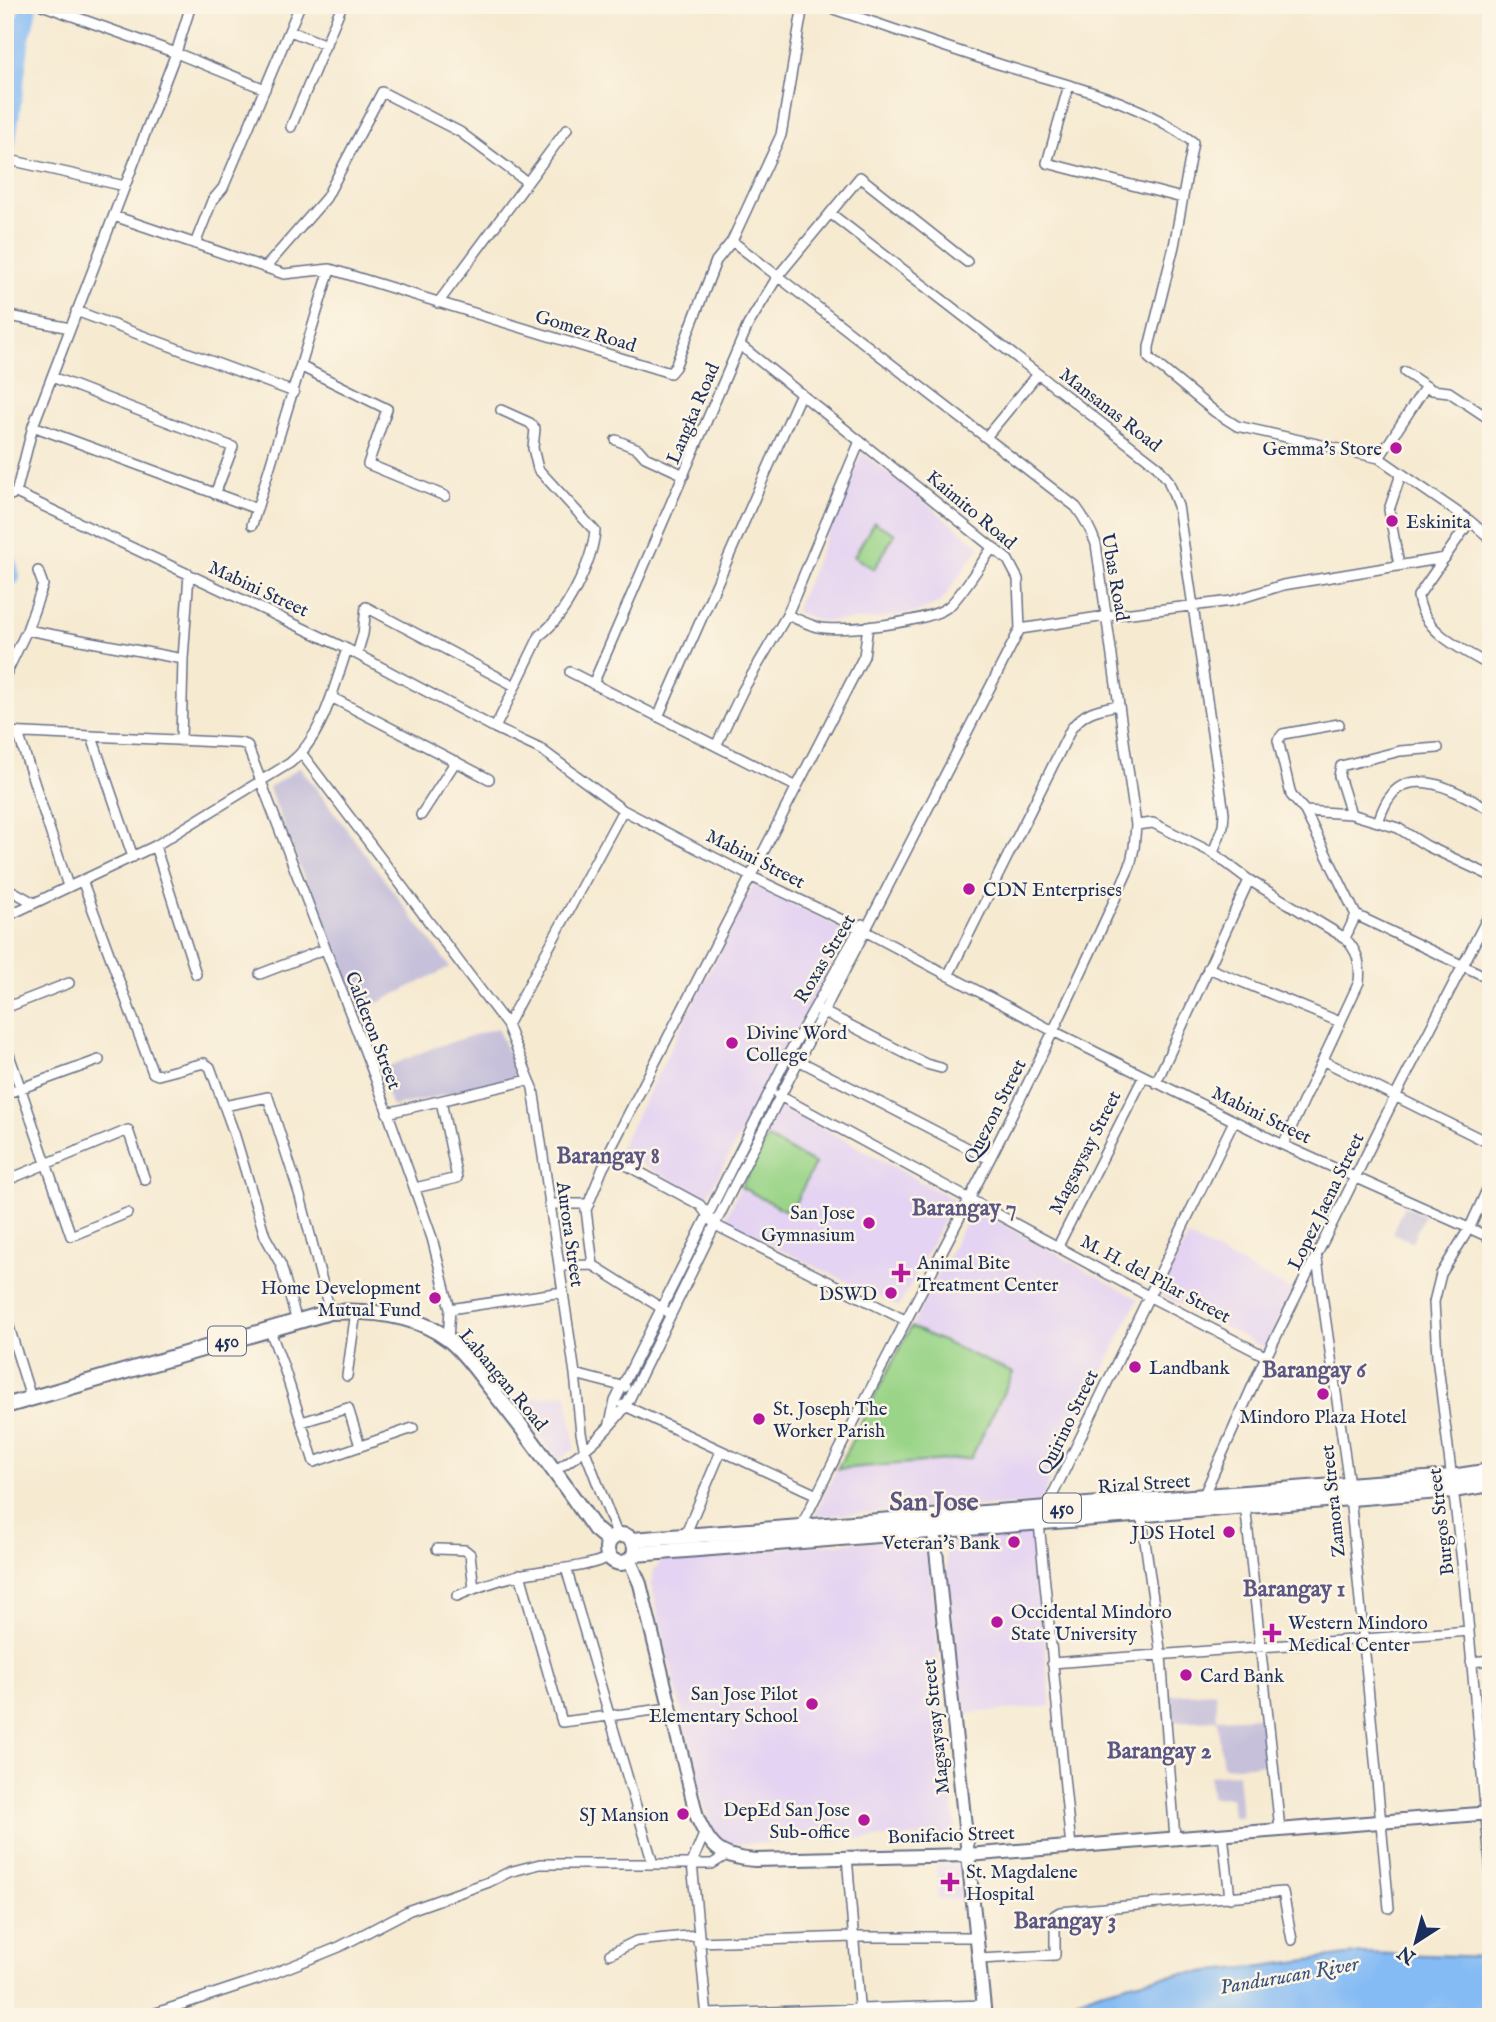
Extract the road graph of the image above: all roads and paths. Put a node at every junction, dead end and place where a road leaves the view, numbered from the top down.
1 (43, 5) edge
2 (191, 5) edge
3 (300, 5) edge
4 (342, 5) edge
5 (803, 5) edge
6 (821, 5) edge
7 (290, 30) junction
8 (326, 45) junction
9 (176, 53) junction
10 (1069, 85) junction
11 (265, 89) junction
12 (291, 127) dead end
13 (567, 129) dead end
14 (7, 159) edge
15 (527, 181) junction
16 (125, 186) junction
17 (1182, 198) junction
18 (830, 213) junction
19 (114, 216) junction
20 (732, 241) junction
21 (195, 244) junction
22 (967, 262) dead end
23 (265, 268) junction
24 (330, 269) junction
25 (778, 276) junction
26 (438, 303) junction
27 (76, 311) junction
28 (5, 315) edge
29 (69, 328) junction
30 (740, 345) junction
31 (302, 367) junction
32 (1405, 372) dead end
33 (1038, 374) junction
34 (52, 377) junction
35 (1426, 386) junction
36 (294, 392) junction
37 (801, 393) junction
38 (501, 410) dead end
39 (1491, 420) edge
40 (33, 426) junction
41 (986, 437) junction
42 (616, 440) dead end
43 (860, 441) junction
44 (1379, 457) junction
45 (1402, 474) junction
46 (684, 475) junction
47 (16, 493) junction
48 (215, 494) junction
49 (445, 496) dead end
50 (5, 498) edge
51 (257, 509) junction
52 (1470, 521) junction
53 (252, 525) dead end
54 (1491, 539) edge
55 (993, 547) junction
56 (1445, 558) junction
57 (1399, 565) junction
58 (38, 571) dead end
59 (189, 574) junction
60 (1192, 607) junction
61 (787, 615) junction
62 (1106, 616) junction
63 (868, 626) junction
64 (1020, 629) junction
65 (27, 630) junction
66 (348, 649) junction
67 (357, 654) junction
68 (183, 659) junction
69 (1491, 666) edge
70 (570, 672) dead end
71 (5, 676) edge
72 (593, 684) junction
73 (515, 686) junction
74 (331, 697) junction
75 (1118, 705) junction
76 (658, 717) junction
77 (1339, 724) dead end
78 (495, 728) junction
79 (5, 732) edge
80 (18, 733) junction
81 (92, 737) junction
82 (181, 741) junction
83 (716, 746) junction
84 (1438, 748) dead end
85 (302, 754) junction
86 (456, 761) junction
87 (489, 779) dead end
88 (260, 783) junction
89 (795, 786) junction
90 (623, 810) junction
91 (1491, 810) edge
92 (1305, 811) junction
93 (1351, 814) junction
94 (421, 815) dead end
95 (1378, 822) junction
96 (1136, 825) junction
97 (155, 846) junction
98 (1213, 853) junction
99 (133, 857) junction
100 (750, 876) junction
101 (1491, 876) edge
102 (82, 880) junction
103 (1249, 880) junction
104 (68, 886) junction
105 (5, 887) edge
106 (34, 903) junction
107 (1491, 911) edge
108 (1356, 915) junction
109 (5, 917) edge
110 (862, 930) junction
111 (1345, 938) junction
112 (325, 949) junction
113 (1463, 965) junction
114 (1208, 968) junction
115 (197, 974) dead end
116 (260, 974) dead end
117 (948, 976) junction
118 (1491, 979) edge
119 (69, 983) dead end
120 (814, 1007) junction
121 (5, 1008) edge
122 (824, 1013) junction
123 (1340, 1022) junction
124 (506, 1026) junction
125 (1053, 1031) junction
126 (5, 1043) edge
127 (788, 1055) junction
128 (99, 1059) dead end
129 (799, 1061) junction
130 (1324, 1061) junction
131 (941, 1068) dead end
132 (1144, 1076) junction
133 (530, 1080) junction
134 (1156, 1083) junction
135 (21, 1088) junction
136 (770, 1091) junction
137 (5, 1094) edge
138 (780, 1097) junction
139 (1395, 1097) junction
140 (441, 1101) junction
141 (224, 1106) junction
142 (387, 1113) junction
143 (1234, 1121) junction
144 (1283, 1144) junction
145 (1491, 1144) edge
146 (611, 1154) junction
147 (989, 1159) junction
148 (47, 1163) junction
149 (1355, 1178) junction
150 (145, 1180) dead end
151 (5, 1181) edge
152 (1491, 1181) edge
153 (415, 1188) junction
154 (968, 1199) junction
155 (549, 1204) junction
156 (589, 1204) junction
157 (127, 1213) dead end
158 (712, 1221) junction
159 (1470, 1227) junction
160 (1491, 1238) edge
161 (1058, 1246) junction
162 (1317, 1258) junction
163 (593, 1265) junction
164 (559, 1266) junction
165 (562, 1292) junction
166 (1148, 1296) junction
167 (450, 1309) junction
168 (356, 1311) junction
169 (330, 1312) junction
170 (666, 1312) junction
171 (5, 1314) edge
172 (905, 1320) junction
173 (297, 1322) junction
174 (268, 1328) junction
175 (448, 1339) junction
176 (1267, 1357) junction
177 (575, 1374) junction
178 (347, 1376) dead end
179 (622, 1386) junction
180 (634, 1389) junction
181 (31, 1398) junction
182 (615, 1401) junction
183 (5, 1406) edge
184 (626, 1406) junction
185 (302, 1422) junction
186 (609, 1427) junction
187 (413, 1428) dead end
188 (360, 1446) junction
189 (585, 1451) junction
190 (721, 1451) junction
191 (554, 1471) junction
192 (1491, 1471) edge
193 (1452, 1483) junction
194 (1491, 1484) edge
195 (1349, 1492) junction
196 (817, 1495) junction
197 (1244, 1500) junction
198 (1200, 1504) junction
199 (1141, 1509) junction
200 (1042, 1516) junction
201 (937, 1525) junction
202 (800, 1529) junction
203 (613, 1538) junction
204 (684, 1538) junction
205 (793, 1543) junction
206 (437, 1549) dead end
207 (632, 1552) junction
208 (609, 1557) junction
209 (565, 1568) junction
210 (520, 1574) junction
211 (474, 1589) junction
212 (457, 1596) dead end
213 (1469, 1631) junction
214 (1364, 1638) junction
215 (1260, 1648) junction
216 (1161, 1656) junction
217 (1491, 1660) edge
218 (1471, 1662) junction
219 (1052, 1663) junction
220 (670, 1708) junction
221 (609, 1717) junction
222 (1488, 1813) edge
223 (1381, 1820) junction
224 (1280, 1829) junction
225 (704, 1834) junction
226 (1223, 1834) junction
227 (1175, 1838) junction
228 (1071, 1847) junction
229 (968, 1855) junction
230 (725, 1856) junction
231 (847, 1856) junction
232 (692, 1863) junction
233 (653, 1864) junction
234 (1491, 1872) edge
235 (1230, 1898) junction
236 (1389, 1908) dead end
237 (853, 1937) junction
238 (977, 1937) junction
239 (698, 1938) junction
240 (1292, 1940) dead end
241 (610, 1954) dead end
242 (979, 1959) junction
243 (984, 2011) edge
244 (860, 2012) edge
245 (786, 2013) edge
246 (707, 2015) edge
247 (144, 2017) edge

1 - 9 street
2 - 9 street
3 - 7 street
4 - 8 street
5 - 20 street, Gomez Road
6 - 10 street
7 - 8 street
7 - 11 street
8 - 12 street
9 - 11 street
9 - 16 street
10 - 17 street
10 - 17 street
11 - 21 street
13 - 15 street
14 - 16 street
15 - 23 street
15 - 26 street
16 - 19 street
17 - 44 street
18 - 22 street, Langka Road
18 - 25 street, Langka Road
18 - 33 street, Mansanas Road
19 - 21 street, Gomez Road
19 - 27 street
20 - 25 street, Ubas Road
20 - 26 street, Gomez Road
21 - 23 street, Gomez Road
23 - 24 street, Gomez Road
24 - 26 street, Gomez Road
24 - 31 street
25 - 30 street, Langka Road
25 - 41 street, Ubas Road
27 - 29 street
27 - 36 street
28 - 29 street
29 - 34 street
30 - 37 street, Kaimito Road
30 - 46 street, Langka Road
31 - 36 street
31 - 49 street
32 - 35 street
33 - 41 street
33 - 60 street, Mansanas Road
34 - 40 street
34 - 48 street
35 - 39 street
35 - 44 street
36 - 51 street
37 - 43 street, Kaimito Road
37 - 76 street
38 - 73 street
40 - 47 street
40 - 48 street
41 - 62 street, Ubas Road
42 - 46 street
43 - 55 street, Kaimito Road
43 - 61 street
44 - 45 street
45 - 52 street
45 - 57 street
46 - 72 street, Langka Road
47 - 50 street
47 - 59 street, Mabini Street
48 - 51 street
51 - 53 street
52 - 54 street
52 - 56 street
55 - 63 street
55 - 64 street, Kaimito Road
56 - 57 street
56 - 69 street
57 - 60 street
58 - 65 street
59 - 66 street, Mabini Street
59 - 68 street
60 - 62 street
60 - 98 street, Mansanas Road
61 - 63 street
61 - 83 street
62 - 64 street
62 - 75 street, Ubas Road
63 - 89 street
64 - 110 street, Roxas Street
65 - 68 street
65 - 71 street
66 - 67 street, Mabini Street
66 - 74 street
67 - 73 street
67 - 78 street, Mabini Street
68 - 82 street
70 - 72 street
72 - 76 street
73 - 78 street
74 - 85 street
74 - 86 street
75 - 96 street, Ubas Road
75 - 117 street
76 - 83 street
77 - 92 street
78 - 90 street, Mabini Street
79 - 80 street
80 - 81 street
80 - 104 street
81 - 82 street
81 - 99 street
82 - 88 street, Calderon Street
83 - 89 street
84 - 93 street
85 - 88 street
85 - 124 street, Aurora Street
86 - 87 street
86 - 94 street
88 - 97 street
88 - 112 street, Calderon Street
89 - 100 street
90 - 100 street, Mabini Street
90 - 124 street
91 - 95 street
92 - 93 street
92 - 108 street
93 - 95 street
95 - 101 street
96 - 98 street
96 - 125 street, Ubas Road
97 - 99 street
97 - 115 street
98 - 103 street
99 - 102 street
100 - 110 street, Mabini Street
100 - 146 street
102 - 104 street
102 - 141 street
103 - 111 street
103 - 114 street
104 - 106 street
105 - 106 street
106 - 109 street
107 - 113 street, Lopez Jaena Street
108 - 111 street
108 - 113 street
110 - 117 street, Mabini Street
110 - 120 street, Roxas Street
110 - 122 street, Roxas Street
111 - 123 street
112 - 116 street
112 - 142 street, Calderon Street
113 - 118 street
113 - 139 street, Lopez Jaena Street
114 - 123 street
114 - 134 street
117 - 125 street, Mabini Street
119 - 121 street
120 - 122 street
120 - 127 street, Roxas Street
122 - 129 street, Roxas Street
122 - 131 street
123 - 130 street
124 - 133 street, Aurora Street
125 - 132 street, Mabini Street
125 - 147 street, Quezon Street
126 - 135 street
127 - 129 street
127 - 136 street, Roxas Street
128 - 135 street
129 - 138 street, Roxas Street
129 - 147 street
130 - 139 street
130 - 144 street
132 - 134 street, Mabini Street
132 - 161 street, Magsaysay Street
133 - 140 street
133 - 155 street, Aurora Street
134 - 143 street, Mabini Street
135 - 137 street
135 - 148 street
136 - 138 street, M. H. del Pilar Street
136 - 158 street, Roxas Street
138 - 154 street, M. H. del Pilar Street
138 - 158 street, Roxas Street
139 - 145 street
139 - 149 street, Lopez Jaena Street
140 - 142 street
140 - 153 street
141 - 169 street
141 - 173 street
142 - 153 street, Calderon Street
143 - 144 street, Mabini Street
143 - 166 street, Quirino Street
144 - 149 street, Mabini Street
146 - 156 street
146 - 158 street
147 - 154 street, Quezon Street
148 - 150 street
148 - 151 street
148 - 157 street
149 - 159 street, Mabini Street
149 - 162 street, Lopez Jaena Street
152 - 159 street, Burgos Street
153 - 167 street, Calderon Street
154 - 161 street, M. H. del Pilar Street
154 - 172 street, Quezon Street
155 - 156 street
155 - 164 street, Aurora Street
156 - 163 street
158 - 170 street, Roxas Street
158 - 172 street
159 - 160 street, Mabini Street
159 - 193 street, Burgos Street
161 - 166 street, M. H. del Pilar Street
162 - 176 street, Lopez Jaena Street
162 - 195 street, Zamora Street
163 - 164 street
163 - 170 street
164 - 165 street, Aurora Street
165 - 167 street
165 - 177 street, Aurora Street
166 - 176 street, M. H. del Pilar Street
166 - 200 street, Quirino Street
167 - 175 street, Calderon Street
168 - 169 main road, Labangan Road / 450
168 - 175 main road, Labangan Road / 450
168 - 178 street
169 - 173 main road, Labangan Road / 450
170 - 179 street, Roxas Street
170 - 180 street, Roxas Street
171 - 181 street
172 - 196 street, Quezon Street
173 - 174 main road, Labangan Road / 450
174 - 181 main road, Labangan Road / 450
174 - 185 street
175 - 191 main road, Labangan Road / 450
176 - 198 street, Lopez Jaena Street
177 - 179 street
177 - 189 street, Aurora Street
179 - 180 street
179 - 182 street, Roxas Street
180 - 184 street, Roxas Street
181 - 183 main road, Labangan Road / 450
182 - 184 street
182 - 186 street, Roxas Street
184 - 186 street, Roxas Street
184 - 190 street
185 - 188 street
185 - 188 street
186 - 189 street, Roxas Street
187 - 188 street
189 - 191 street, Roxas Street
189 - 203 street, Aurora Street
190 - 196 street
190 - 204 street
191 - 203 main road, Labangan Road / 450
192 - 193 main road, Rizal Street / 450
193 - 194 main road, Rizal Street / 450
193 - 195 main road, Rizal Street / 450
193 - 213 street, Burgos Street
195 - 197 main road, Rizal Street / 450
195 - 214 street, Zamora Street
196 - 202 street, Quezon Street
197 - 198 main road, Rizal Street / 450
197 - 215 street
198 - 199 main road, Rizal Street / 450
199 - 200 main road, Rizal Street / 450
199 - 216 street
200 - 201 main road, Rizal Street / 450
200 - 219 street
201 - 202 main road, Rizal Street / 450
201 - 205 main road, Rizal Street / 450
201 - 229 street, Magsaysay Street
202 - 204 main road, Rizal Street / 450
202 - 205 street, Quezon Street
203 - 207 main road
203 - 208 main road
204 - 207 main road, Rizal Street / 450
205 - 207 main road, Rizal Street / 450
206 - 211 street
207 - 208 main road
207 - 220 street
208 - 209 street
209 - 210 street
209 - 221 street
210 - 211 street
210 - 221 street
211 - 212 street
213 - 214 street
213 - 218 street, Burgos Street
214 - 215 street
214 - 223 street, Zamora Street
215 - 216 street
215 - 224 street
216 - 219 street
216 - 227 street
217 - 218 street
218 - 222 street, Burgos Street
219 - 228 street
220 - 221 street
220 - 225 street
221 - 233 street
222 - 223 street, Bonifacio Street
222 - 234 street, Burgos Street
223 - 224 street, Bonifacio Street
223 - 236 street, Zamora Street
224 - 226 street, Bonifacio Street
225 - 230 street
225 - 232 street
226 - 227 street, Bonifacio Street
226 - 235 street
227 - 228 street, Bonifacio Street
228 - 229 street, Bonifacio Street
229 - 231 street, Bonifacio Street
229 - 238 street, Magsaysay Street
230 - 231 street, Bonifacio Street
230 - 232 street
231 - 237 street
232 - 233 street
232 - 239 street
233 - 247 street
235 - 240 street
235 - 242 street
237 - 238 street
237 - 239 street
237 - 244 street
238 - 242 street, Magsaysay Street
239 - 241 street
239 - 246 street
242 - 243 street, Magsaysay Street
243 - 244 street
244 - 245 street
245 - 246 street

